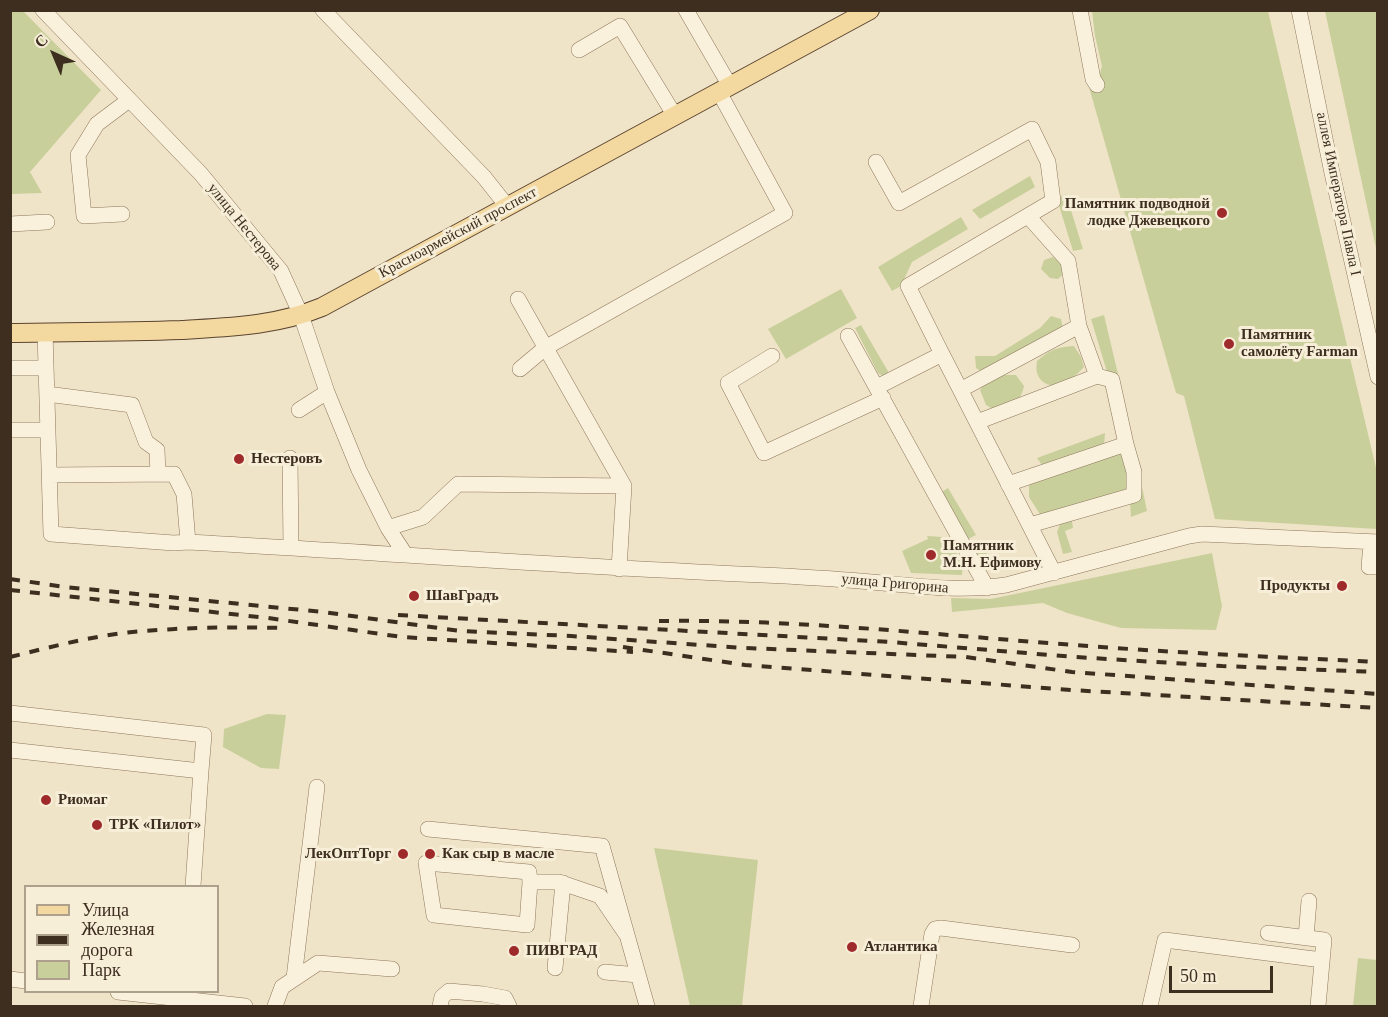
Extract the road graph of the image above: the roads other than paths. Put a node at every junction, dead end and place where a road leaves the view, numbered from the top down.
1 (43, 10) edge
2 (323, 10) edge
3 (686, 10) edge
4 (870, 10) edge
5 (1080, 10) edge
6 (1299, 10) edge
7 (621, 18) edge
8 (579, 50) dead end
9 (1097, 85) dead end
10 (724, 89) junction
11 (129, 100) junction
12 (675, 116) junction
13 (876, 162) dead end
14 (507, 207) junction
15 (122, 214) dead end
16 (1028, 216) junction
17 (47, 222) dead end
18 (10, 224) edge
19 (518, 299) dead end
20 (301, 315) junction
21 (1079, 326) junction
22 (45, 332) junction
23 (10, 333) edge
24 (848, 336) dead end
25 (545, 348) junction
26 (942, 354) junction
27 (772, 356) dead end
28 (10, 368) edge
29 (46, 368) junction
30 (520, 369) dead end
31 (1096, 376) junction
32 (1377, 377) edge
33 (962, 389) junction
34 (327, 392) junction
35 (880, 393) junction
36 (47, 394) junction
37 (299, 410) dead end
38 (977, 422) junction
39 (10, 430) edge
40 (48, 430) junction
41 (1126, 444) junction
42 (290, 458) dead end
43 (158, 474) junction
44 (49, 475) junction
45 (1008, 484) junction
46 (624, 486) junction
47 (1030, 525) junction
48 (388, 528) junction
49 (188, 542) junction
50 (1374, 542) edge
51 (291, 548) junction
52 (405, 554) junction
53 (1377, 567) edge
54 (619, 569) junction
55 (1054, 573) junction
56 (987, 588) junction
57 (10, 713) edge
58 (10, 750) edge
59 (201, 771) junction
60 (318, 787) dead end
61 (428, 829) dead end
62 (530, 882) junction
63 (563, 883) junction
64 (193, 885) edge
65 (1309, 901) dead end
66 (1268, 933) dead end
67 (626, 934) junction
68 (1306, 937) junction
69 (1072, 945) dead end
70 (1322, 960) junction
71 (555, 968) dead end
72 (392, 969) dead end
73 (605, 972) dead end
74 (638, 975) junction
75 (294, 978) junction
76 (139, 993) edge
77 (182, 995) edge
78 (245, 1006) edge
79 (275, 1006) edge
80 (440, 1006) edge
81 (508, 1006) edge
82 (646, 1006) edge
83 (921, 1006) edge
84 (1150, 1006) edge
85 (1317, 1006) edge

1 - 11 street, улица Нестерова
2 - 14 street
3 - 10 street
4 - 10 main road, Красноармейский проспект
5 - 9 street
6 - 32 street, аллея Императора Павла I
7 - 8 street
7 - 12 street
10 - 12 main road, Красноармейский проспект
10 - 25 street
11 - 15 street
11 - 20 street, улица Нестерова
12 - 14 main road, Красноармейский проспект
13 - 16 street
14 - 20 main road, Красноармейский проспект
16 - 21 street
16 - 26 street
17 - 18 street
19 - 25 street
20 - 22 main road, Красноармейский проспект
20 - 34 street, улица Нестерова
21 - 31 street
21 - 33 street
22 - 23 main road, Красноармейский проспект
22 - 29 street
24 - 35 street
25 - 30 street
25 - 46 street
26 - 33 street
26 - 35 street
27 - 35 street
28 - 29 street
29 - 36 street
31 - 38 street
31 - 41 street
33 - 38 street
34 - 37 street
34 - 48 street, улица Нестерова
35 - 56 street
36 - 40 street
36 - 43 street
38 - 45 street
39 - 40 street
40 - 44 street
41 - 45 street
41 - 47 street
42 - 51 street
43 - 44 street
43 - 49 street
44 - 49 street, улица Григорина
45 - 47 street
46 - 48 street
46 - 54 street
47 - 55 street
48 - 52 street, улица Нестерова
49 - 51 street, улица Григорина
50 - 53 street
50 - 55 street, улица Григорина
51 - 52 street, улица Григорина
52 - 54 street, улица Григорина
54 - 56 street, улица Григорина
55 - 56 street, улица Григорина
57 - 59 street
58 - 59 street
59 - 64 street
60 - 75 street
61 - 67 street
62 - 62 street
62 - 63 street
63 - 67 street
63 - 71 street
65 - 68 street
66 - 68 street
67 - 74 street
68 - 70 street
69 - 83 street
70 - 84 street
70 - 85 street
72 - 75 street
73 - 74 street
74 - 82 street
75 - 79 street
76 - 77 street
77 - 78 street
80 - 81 street

